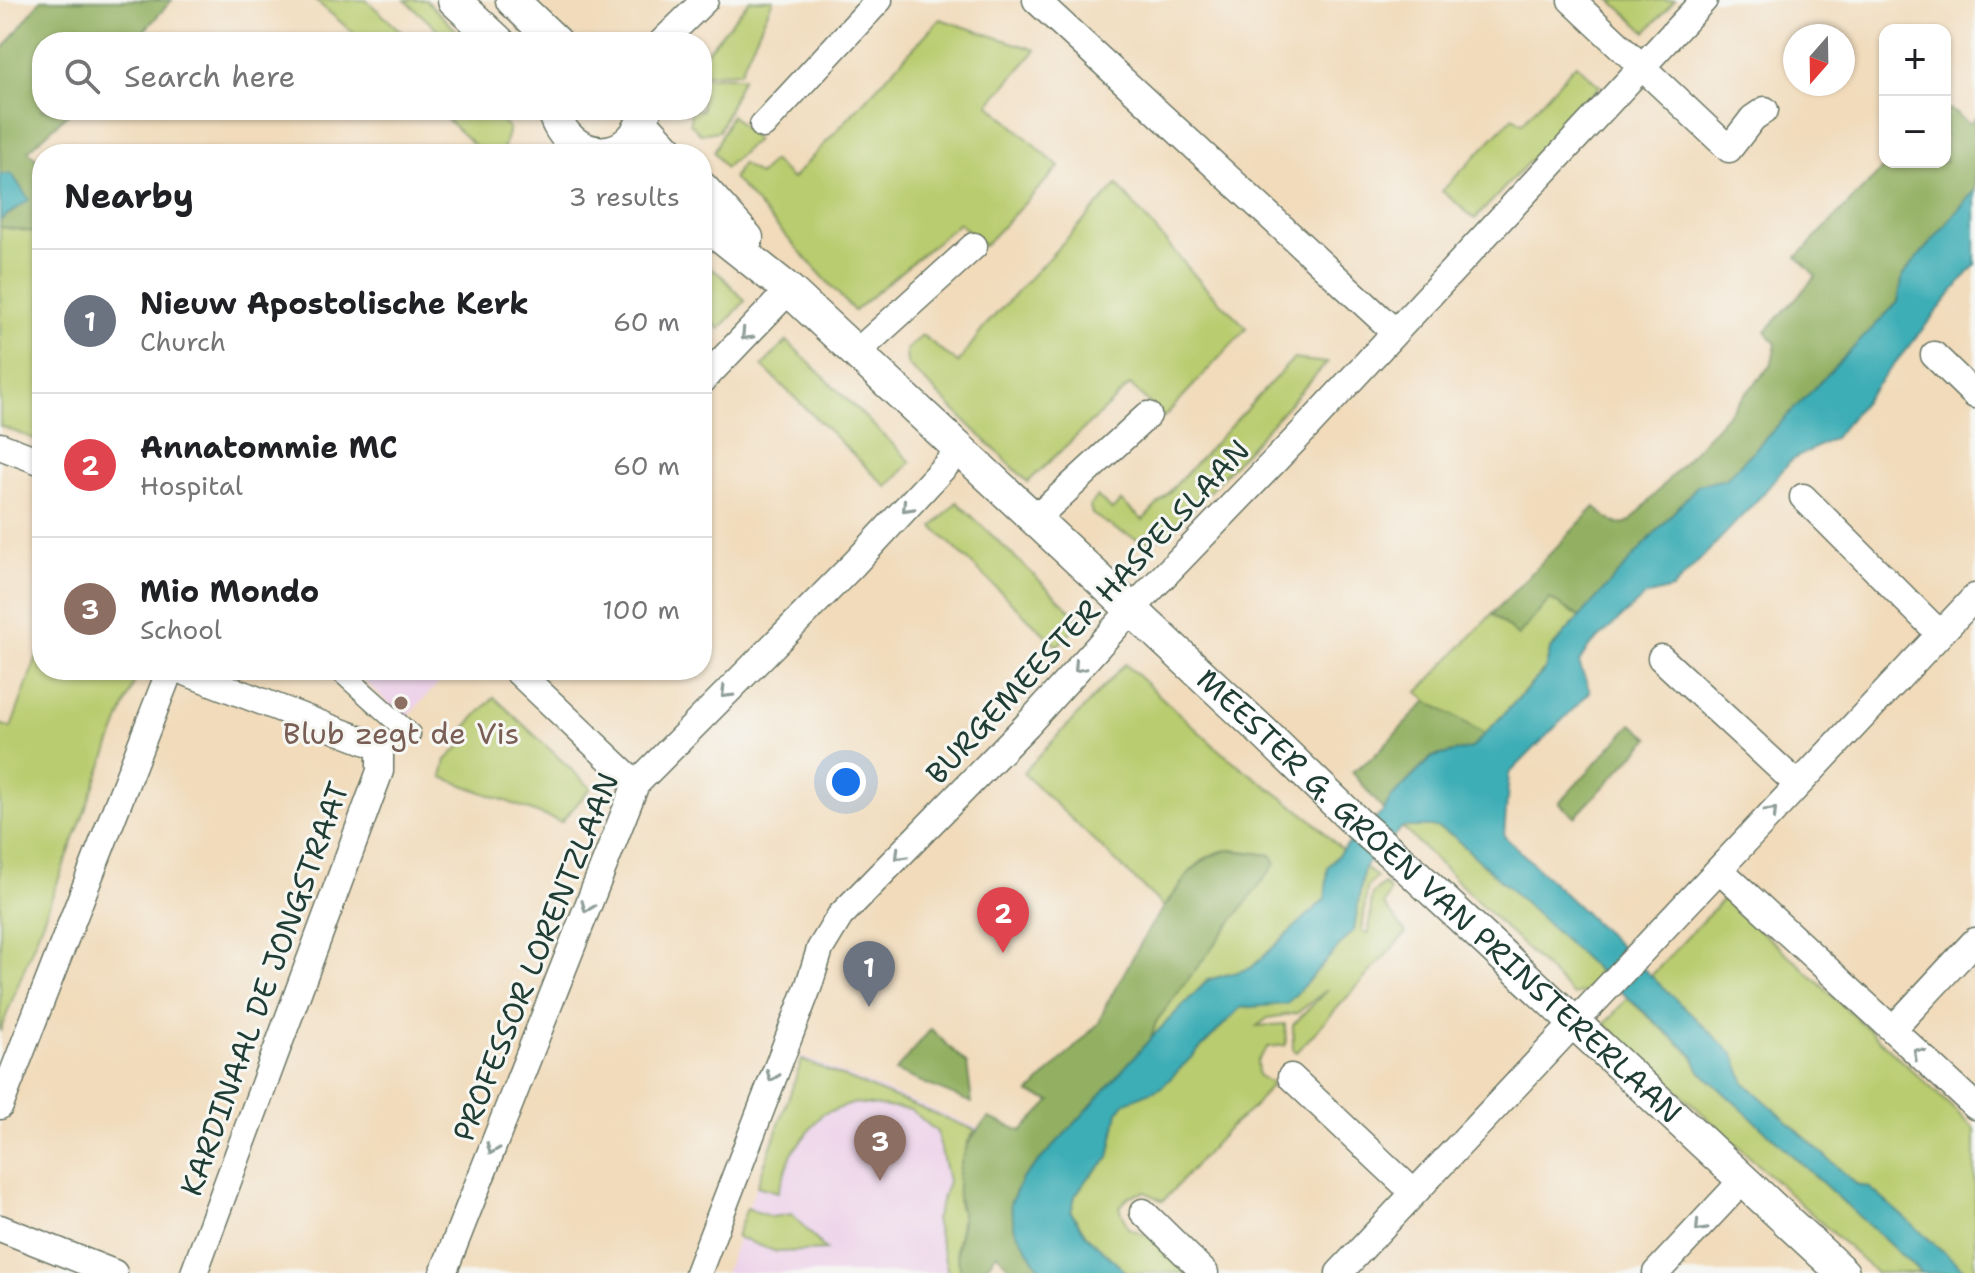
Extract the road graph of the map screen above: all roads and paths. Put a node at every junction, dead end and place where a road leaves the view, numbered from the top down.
1 (454, 0) edge
2 (512, 0) edge
3 (705, 0) edge
4 (879, 0) edge
5 (1036, 0) edge
6 (1571, 0) edge
7 (1704, 0) edge
8 (488, 32) edge
9 (546, 32) edge
10 (672, 32) edge
11 (1642, 68) junction
12 (1765, 110) dead end
13 (556, 120) edge
14 (642, 120) edge
15 (647, 120) edge
16 (763, 125) dead end
17 (564, 144) edge
18 (626, 144) edge
19 (664, 144) edge
20 (712, 199) edge
21 (712, 229) edge
22 (974, 246) dead end
23 (789, 290) junction
24 (1394, 331) junction
25 (856, 353) junction
26 (1934, 355) dead end
27 (712, 371) edge
28 (1975, 395) edge
29 (1148, 415) dead end
30 (0, 446) edge
31 (960, 450) junction
32 (32, 458) edge
33 (1803, 497) dead end
34 (1035, 519) junction
35 (1975, 597) edge
36 (1132, 609) junction
37 (1940, 634) junction
38 (1661, 658) dead end
39 (166, 680) edge
40 (206, 680) edge
41 (350, 680) edge
42 (527, 680) edge
43 (410, 734) dead end
44 (636, 784) junction
45 (1798, 785) junction
46 (1719, 869) junction
47 (1975, 941) edge
48 (1574, 1023) junction
49 (1893, 1029) junction
50 (1291, 1077) dead end
51 (0, 1106) edge
52 (1975, 1106) edge
53 (1743, 1180) junction
54 (1414, 1193) junction
55 (1143, 1212) dead end
56 (0, 1228) edge
57 (114, 1273) edge
58 (194, 1273) edge
59 (443, 1273) edge
60 (698, 1273) edge
61 (1205, 1273) edge
62 (1339, 1273) edge
63 (1656, 1273) edge
64 (1843, 1273) edge

1 - 8 street
2 - 9 street
3 - 10 street
4 - 16 street
5 - 24 street
6 - 11 street
7 - 11 street, BURGEMEESTER HASPELSLAAN
11 - 12 street
11 - 24 street, BURGEMEESTER HASPELSLAAN
13 - 17 street
14 - 18 street
15 - 19 street
20 - 23 street, MEESTER G. GROEN VAN PRINSTERERLAAN
21 - 23 street, MEESTER G. GROEN VAN PRINSTERERLAAN
22 - 25 street
23 - 25 street, MEESTER G. GROEN VAN PRINSTERERLAAN
23 -> 27 street
24 - 36 street, BURGEMEESTER HASPELSLAAN
25 - 31 street, MEESTER G. GROEN VAN PRINSTERERLAAN
26 - 28 street
29 - 34 street
30 - 32 street
31 - 34 street, MEESTER G. GROEN VAN PRINSTERERLAAN
31 -> 44 street, PROFESSOR LORENTZLAAN
33 - 37 street
34 - 36 street, MEESTER G. GROEN VAN PRINSTERERLAAN
35 - 37 street
36 - 48 street, MEESTER G. GROEN VAN PRINSTERERLAAN
36 -> 60 street, BURGEMEESTER HASPELSLAAN
37 - 45 street
38 - 45 street
39 - 51 street
40 - 58 street, KARDINAAL DE JONGSTRAAT
41 - 43 street
42 - 44 street
44 -> 59 street, PROFESSOR LORENTZLAAN
46 -> 45 street
46 - 48 street
46 - 49 street
47 - 49 street
48 - 53 street, MEESTER G. GROEN VAN PRINSTERERLAAN
48 - 54 street
52 -> 49 street
50 - 54 street
53 -> 63 street
53 - 64 street, MEESTER G. GROEN VAN PRINSTERERLAAN
54 - 62 street
55 - 61 street
56 - 57 street

